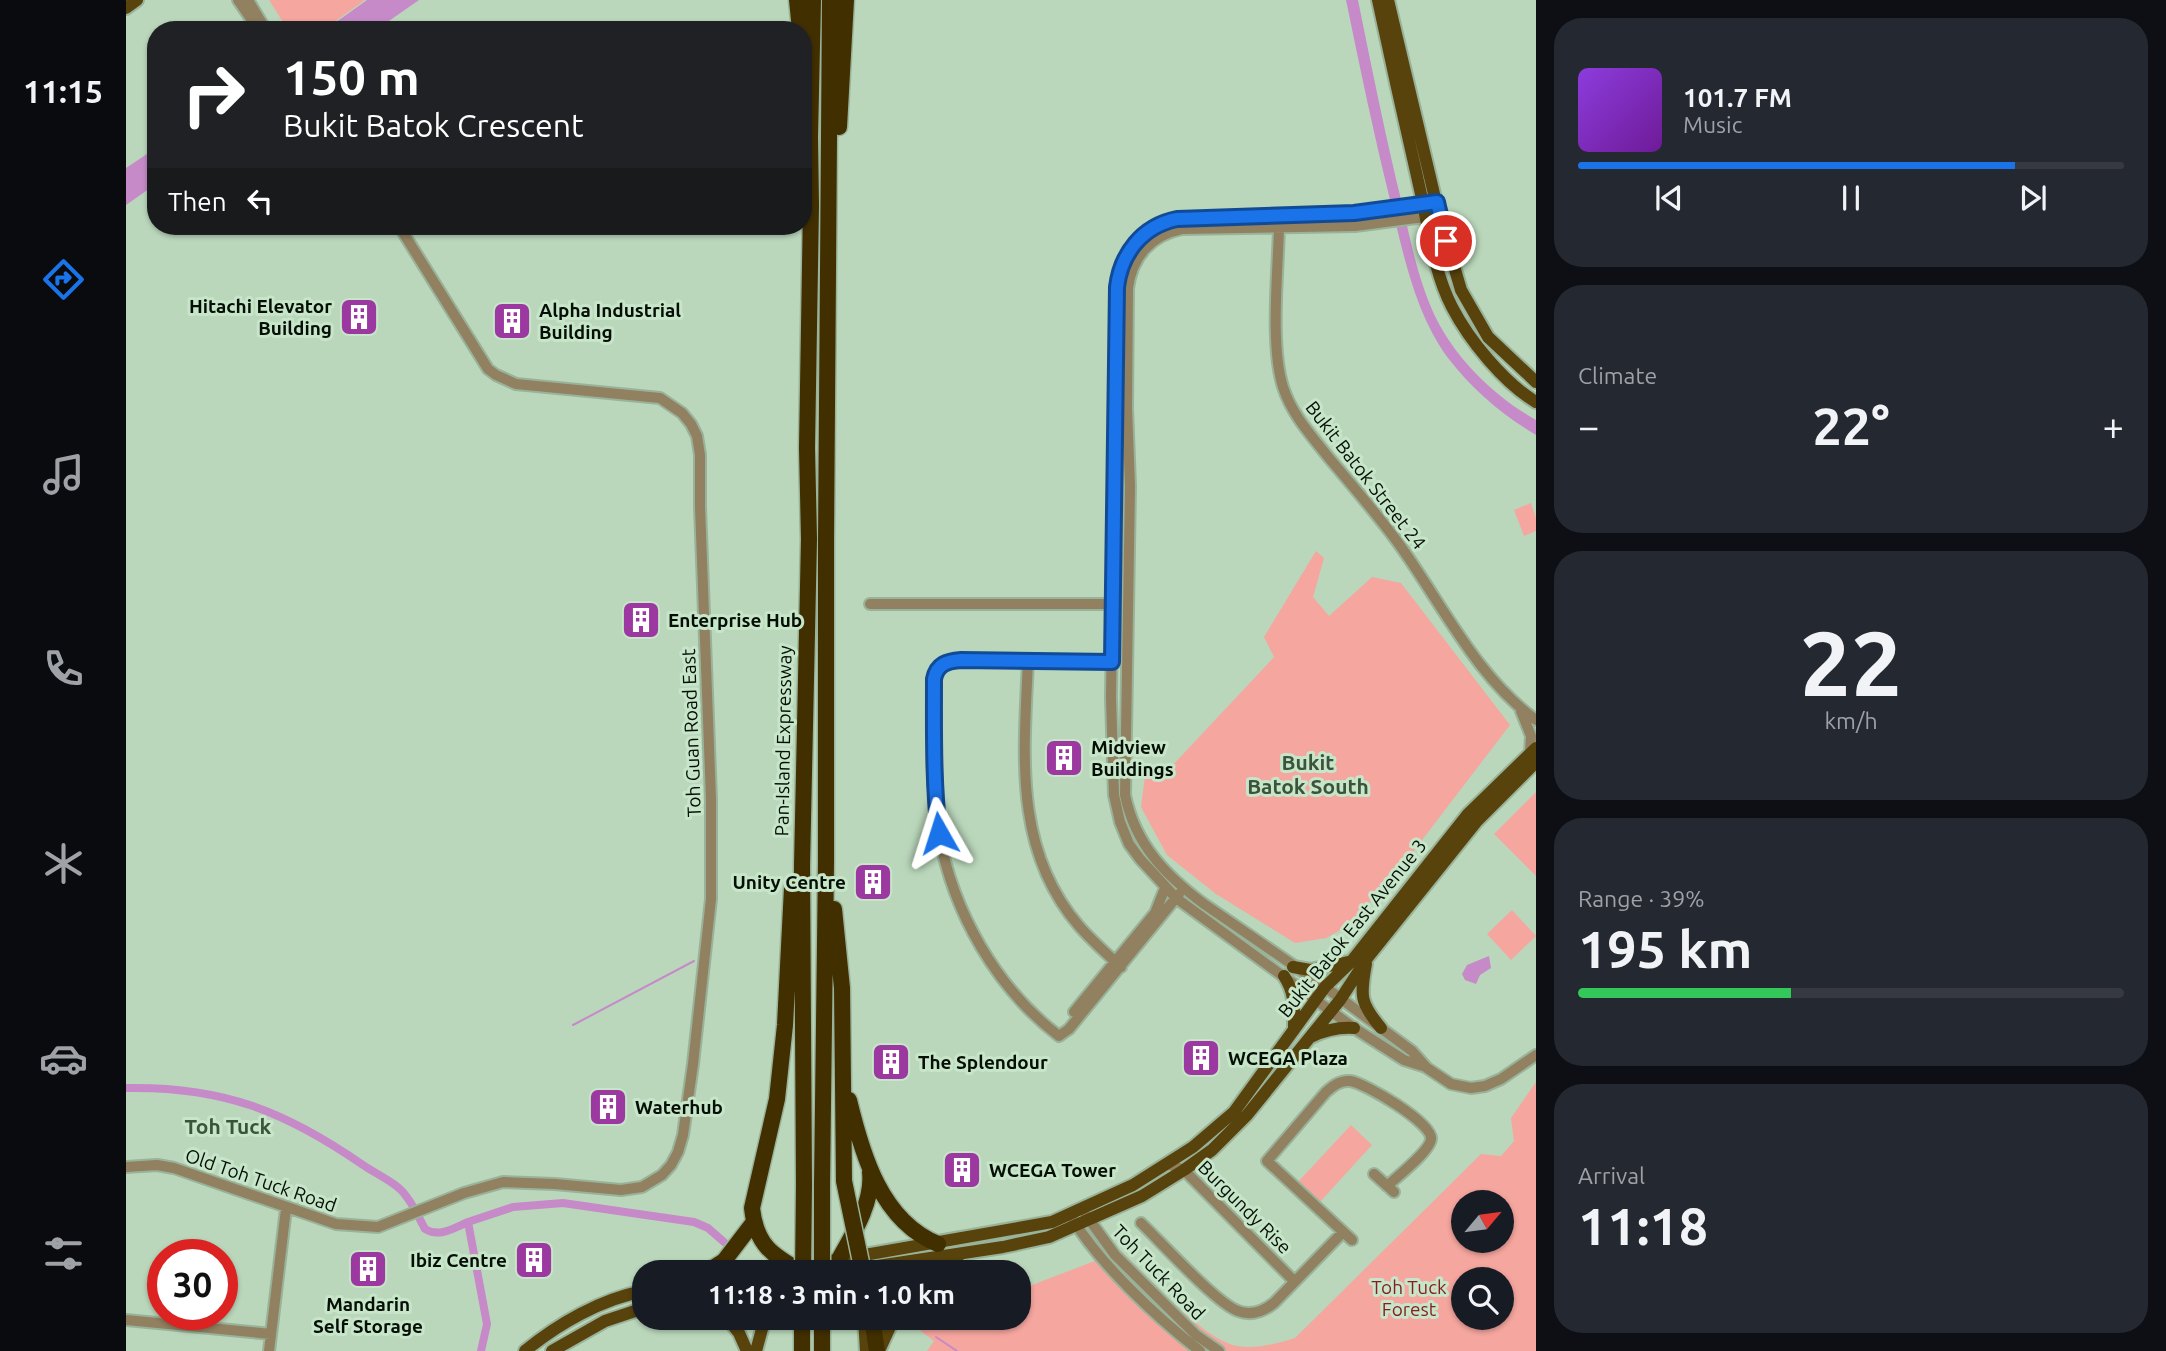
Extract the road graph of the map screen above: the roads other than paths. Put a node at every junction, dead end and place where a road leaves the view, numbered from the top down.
1 (137, 0) edge
2 (238, 0) edge
3 (248, 0) edge
4 (797, 0) edge
5 (813, 0) edge
6 (830, 0) edge
7 (846, 0) edge
8 (1378, 0) edge
9 (1388, 0) edge
10 (126, 8) edge
11 (254, 21) edge
12 (261, 21) edge
13 (799, 21) edge
14 (812, 46) edge
15 (1438, 208) junction
16 (1424, 211) junction
17 (1279, 227) junction
18 (405, 235) edge
19 (811, 235) edge
20 (828, 262) junction
21 (1536, 382) edge
22 (1536, 402) edge
23 (870, 604) dead end
24 (1113, 604) junction
25 (1028, 660) junction
26 (1112, 662) junction
27 (1126, 662) junction
28 (1521, 710) junction
29 (1536, 720) edge
30 (1534, 755) edge
31 (803, 770) junction
32 (826, 862) junction
33 (1165, 888) junction
34 (1180, 894) junction
35 (1368, 957) junction
36 (1351, 962) junction
37 (1118, 965) junction
38 (1289, 971) junction
39 (1325, 987) junction
40 (1316, 999) junction
41 (1340, 1000) junction
42 (1332, 1011) junction
43 (1354, 1028) junction
44 (1381, 1028) junction
45 (1294, 1031) junction
46 (1306, 1040) junction
47 (1536, 1055) edge
48 (1427, 1068) junction
49 (844, 1077) junction
50 (1168, 1164) junction
51 (869, 1166) junction
52 (126, 1167) edge
53 (1184, 1170) junction
54 (1374, 1174) dead end
55 (503, 1182) joint
56 (286, 1209) junction
57 (1086, 1215) junction
58 (1073, 1221) junction
59 (753, 1223) junction
60 (1141, 1223) dead end
61 (1343, 1232) junction
62 (1352, 1240) dead end
63 (938, 1244) junction
64 (964, 1253) junction
65 (725, 1260) edge
66 (786, 1260) edge
67 (805, 1260) edge
68 (807, 1260) edge
69 (839, 1260) edge
70 (860, 1260) edge
71 (871, 1260) edge
72 (907, 1260) edge
73 (951, 1260) edge
74 (1294, 1281) junction
75 (632, 1295) edge
76 (632, 1312) edge
77 (126, 1320) edge
78 (737, 1330) edge
79 (762, 1330) edge
80 (802, 1330) edge
81 (822, 1330) edge
82 (865, 1330) edge
83 (874, 1330) edge
84 (888, 1330) edge
85 (271, 1334) junction
86 (269, 1351) edge
87 (525, 1351) edge
88 (552, 1351) edge
89 (747, 1351) edge
90 (757, 1351) edge
91 (802, 1351) edge
92 (822, 1351) edge
93 (866, 1351) edge
94 (878, 1351) edge
95 (1200, 1351) edge
96 (1219, 1351) edge

1 - 10 main road
2 - 11 street
3 - 12 street
4 - 13 highway
5 - 14 highway, Pan-Island Expressway
6 - 20 highway
7 - 20 highway
8 - 16 main road
9 - 15 main road
15 - 16 street
15 - 21 main road
16 - 17 street
16 - 22 main road
16 - 24 street
17 - 27 street
17 - 28 street, Bukit Batok Street 24
18 - 55 street, Toh Guan Road East
19 - 31 highway, Pan-Island Expressway
20 - 32 highway
23 - 24 street
24 - 26 street
25 - 26 street
25 - 37 street
25 - 37 street
26 - 27 street
26 - 33 street
27 - 34 street
28 - 29 street, Bukit Batok Street 24
28 - 30 street, Bukit Batok Street 24
30 - 35 main road, Bukit Batok East Avenue 3
30 - 36 main road, Bukit Batok East Avenue 3
31 - 59 highway
31 - 67 highway, Pan-Island Expressway, bridge
32 - 49 highway
32 - 68 highway, bridge
33 - 34 street
33 - 37 street
34 - 37 street
34 - 38 street
35 - 41 main road, Bukit Batok East Avenue 3
35 - 44 main road
36 - 38 main road
36 - 39 main road, Bukit Batok East Avenue 3
38 - 39 street
38 - 40 street
38 - 45 main road
39 - 40 main road, Bukit Batok East Avenue 3
39 - 41 street
40 - 42 street
40 - 45 main road, Bukit Batok East Avenue 3
41 - 42 main road, Bukit Batok East Avenue 3
41 - 44 street
42 - 43 street
42 - 46 main road, Bukit Batok East Avenue 3
43 - 46 main road
43 - 48 street
44 - 48 street
45 - 50 main road, Bukit Batok East Avenue 3
46 - 53 main road, Bukit Batok East Avenue 3
47 - 48 street
49 - 51 highway
49 - 70 highway, bridge
50 - 53 street, Burgundy Rise
50 - 57 main road, Bukit Batok East Avenue 3
51 - 63 highway
51 - 69 highway
52 - 56 street, Old Toh Tuck Road
53 - 57 main road, Bukit Batok East Avenue 3
53 - 74 street, Burgundy Rise
54 - 61 street
55 - 56 street, Old Toh Tuck Road
56 - 85 street
57 - 58 main road, Bukit Batok East Avenue 3
57 - 96 street, Toh Tuck Road
58 - 63 main road, Bukit Batok East Avenue 3
58 - 64 main road, Bukit Batok East Avenue 3
58 - 95 street, Toh Tuck Road
59 - 65 highway
59 - 66 highway
60 - 74 street
61 - 62 street
61 - 74 street
63 - 71 main road, Bukit Batok East Avenue 3
64 - 72 main road, Bukit Batok East Avenue 3
64 - 73 main road
75 - 87 main road
76 - 88 main road
77 - 85 street
78 - 89 main road
79 - 90 main road
80 - 91 highway
81 - 92 highway
82 - 93 main road
83 - 94 highway
84 - 94 main road
85 - 86 street

